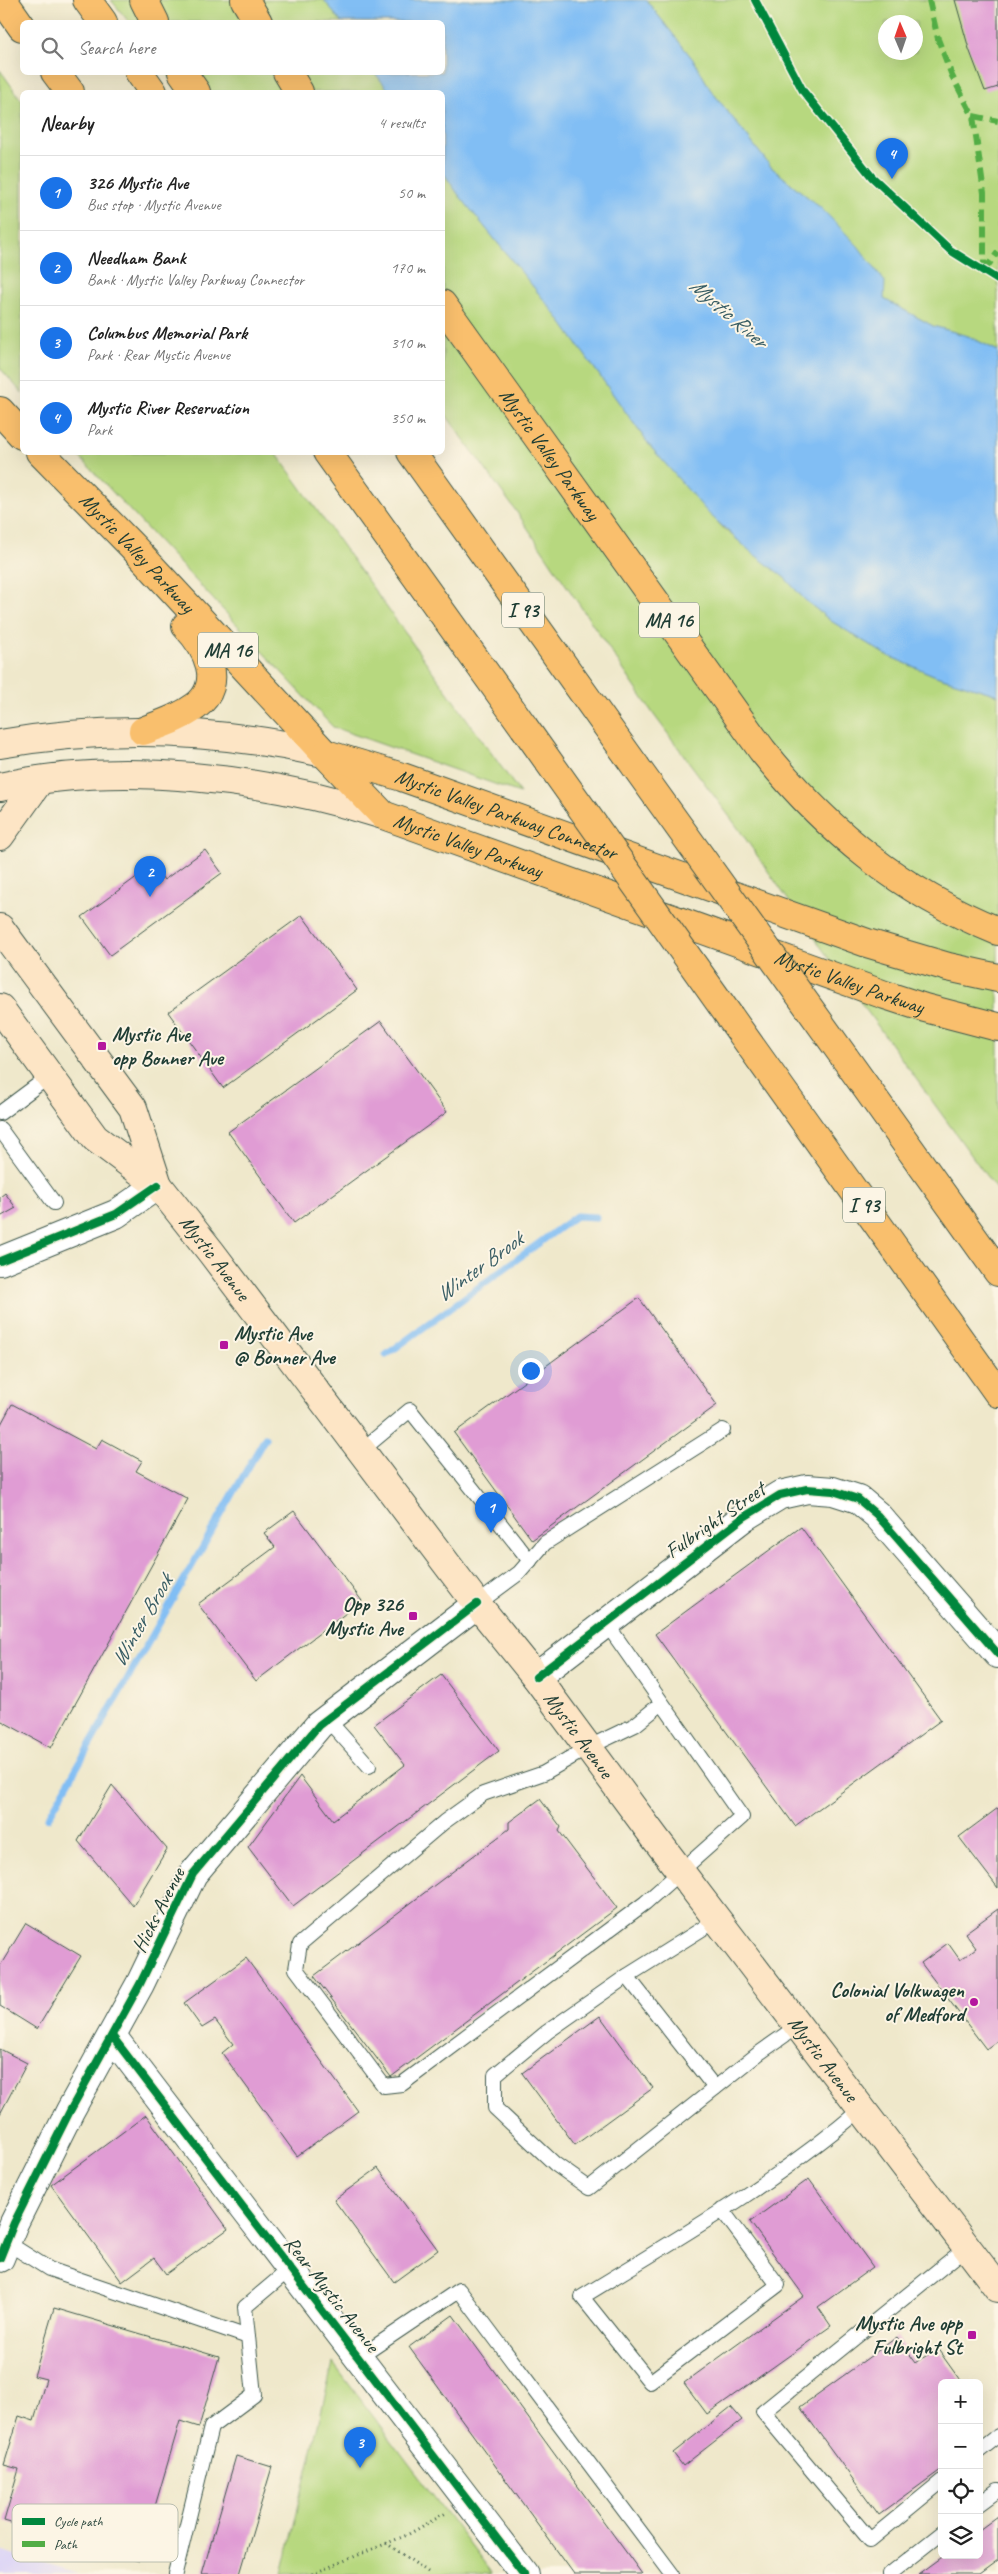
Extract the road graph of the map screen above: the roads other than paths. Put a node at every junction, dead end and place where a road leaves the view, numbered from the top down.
1 (3, 0) edge
2 (87, 0) edge
3 (144, 0) edge
4 (245, 0) edge
5 (102, 20) edge
6 (153, 20) edge
7 (257, 20) edge
8 (20, 24) edge
9 (57, 75) edge
10 (141, 75) edge
11 (184, 75) edge
12 (289, 75) edge
13 (68, 90) edge
14 (152, 90) edge
15 (195, 90) edge
16 (298, 90) edge
17 (445, 308) edge
18 (0, 411) edge
19 (20, 433) edge
20 (43, 455) edge
21 (329, 455) edge
22 (413, 455) edge
23 (132, 546) junction
24 (143, 731) junction
25 (0, 744) edge
26 (324, 754) junction
27 (40, 780) junction
28 (0, 787) edge
29 (383, 815) junction
30 (0, 836) edge
31 (0, 928) edge
32 (998, 931) edge
33 (998, 978) edge
34 (2, 1013) edge
35 (998, 1027) edge
36 (51, 1075) junction
37 (0, 1113) edge
38 (0, 1129) edge
39 (158, 1184) junction
40 (54, 1203) dead end
41 (0, 1261) edge
42 (998, 1272) edge
43 (998, 1393) edge
44 (723, 1430) dead end
45 (362, 1450) junction
46 (530, 1561) junction
47 (476, 1604) junction
48 (606, 1623) junction
49 (998, 1654) edge
50 (536, 1677) junction
51 (662, 1703) junction
52 (327, 1719) junction
53 (589, 1747) junction
54 (368, 1766) dead end
55 (682, 1872) junction
56 (718, 1919) junction
57 (627, 1976) junction
58 (799, 2025) junction
59 (112, 2036) junction
60 (715, 2088) junction
61 (862, 2109) junction
62 (722, 2210) junction
63 (967, 2247) junction
64 (3, 2250) edge
65 (290, 2268) junction
66 (998, 2288) edge
67 (248, 2337) junction
68 (358, 2358) junction
69 (998, 2436) edge
70 (983, 2448) edge
71 (938, 2484) edge
72 (998, 2490) edge
73 (983, 2501) edge
74 (938, 2537) edge
75 (178, 2558) edge
76 (524, 2574) edge
77 (672, 2574) edge
78 (890, 2574) edge

1 - 8 main road
2 - 5 main road
3 - 6 main road
4 - 7 main road
9 - 13 main road
10 - 14 main road
11 - 15 main road
12 - 16 main road
17 - 32 main road, Mystic Valley Parkway / MA 16
18 - 19 main road
20 - 23 main road, Mystic Valley Parkway / MA 16
21 - 43 main road, I 93, bridge
22 - 42 main road, I 93, bridge
23 - 24 main road
23 - 26 main road, Mystic Valley Parkway / MA 16
24 - 25 main road, Mystic Valley Parkway Connector
24 - 26 main road, Mystic Valley Parkway Connector
26 - 29 main road, Mystic Valley Parkway / MA 16
26 - 33 main road, Mystic Valley Parkway Connector
27 - 28 main road, Mystic Valley Parkway Connector
27 - 29 main road, Mystic Valley Parkway Connector
27 - 30 main road
29 - 35 main road, Mystic Valley Parkway / MA 16
31 - 39 main road, Mystic Avenue
34 - 36 main road, Mystic Avenue
36 - 37 lane
36 - 39 main road, Mystic Avenue
38 - 40 lane
39 - 41 street
39 - 45 main road, Mystic Avenue
44 - 46 lane
45 - 46 lane
45 - 47 main road, Mystic Avenue
46 - 47 lane
47 - 50 main road, Mystic Avenue
47 - 52 street, Hicks Avenue
48 - 49 street, Fulbright Street
48 - 50 street, Fulbright Street
48 - 51 lane
50 - 53 main road, Mystic Avenue
51 - 53 lane
51 - 55 lane
52 - 54 lane
52 - 59 street, Hicks Avenue
53 - 55 main road, Mystic Avenue
53 - 55 lane
55 - 56 main road, Mystic Avenue
56 - 57 lane
56 - 58 main road, Mystic Avenue
57 - 60 lane
57 - 60 lane
58 - 60 lane
58 - 61 main road, Mystic Avenue
59 - 64 street, Hicks Avenue
59 - 65 street, Rear Mystic Avenue
61 - 62 lane
61 - 63 main road, Mystic Avenue
62 - 62 lane
63 - 66 main road, Mystic Avenue
63 - 71 lane
64 - 67 lane
65 - 67 lane
65 - 68 street, Rear Mystic Avenue
67 - 75 lane
68 - 76 street, Rear Mystic Avenue
68 - 77 lane
69 - 70 lane
72 - 73 lane
74 - 78 lane

